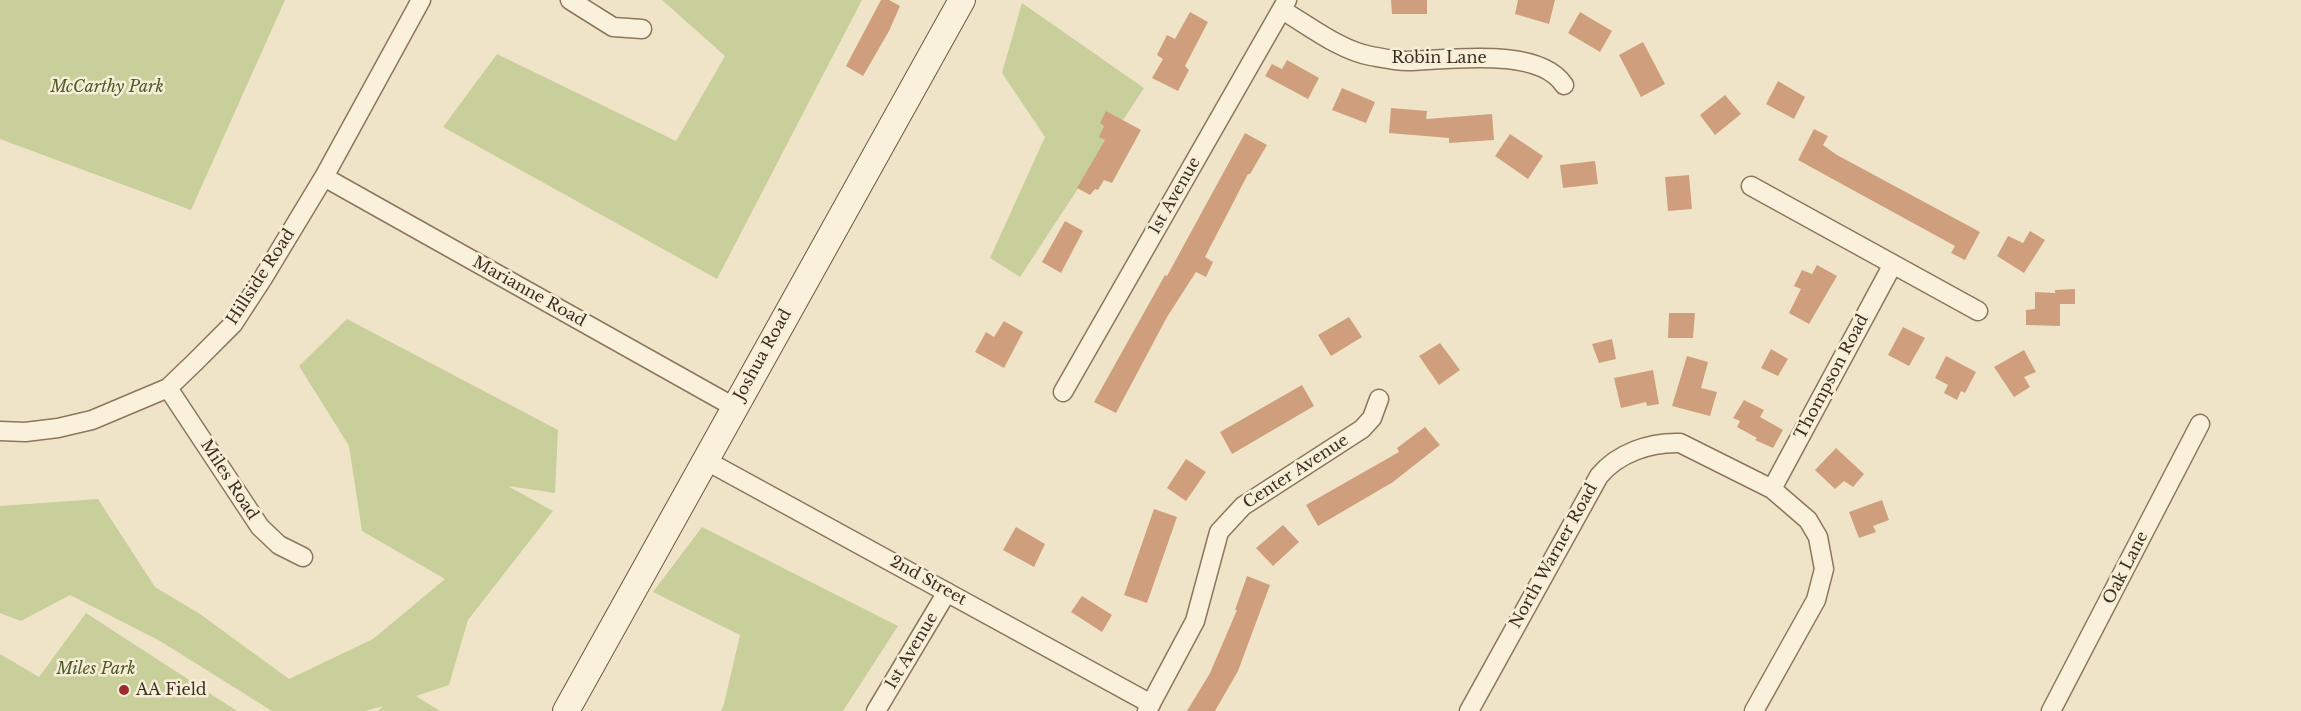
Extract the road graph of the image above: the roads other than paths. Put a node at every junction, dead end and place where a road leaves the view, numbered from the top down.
1 (422, 0) edge
2 (570, 0) edge
3 (962, 0) edge
4 (1284, 5) edge
5 (642, 29) dead end
6 (1564, 85) dead end
7 (324, 177) junction
8 (1751, 186) dead end
9 (1893, 264) junction
10 (1978, 311) dead end
11 (168, 388) junction
12 (1063, 392) dead end
13 (1379, 399) dead end
14 (734, 407) junction
15 (2200, 424) dead end
16 (0, 430) edge
17 (705, 459) junction
18 (1772, 489) junction
19 (303, 557) dead end
20 (947, 592) junction
21 (1149, 708) edge
22 (566, 711) edge
23 (876, 711) edge
24 (1469, 711) edge
25 (1754, 711) edge
26 (2051, 711) edge

1 - 7 street, Hillside Road
2 - 5 street
3 - 14 main road, Joshua Road
4 - 6 street, Robin Lane
4 - 12 street, 1st Avenue
7 - 11 street, Hillside Road
7 - 14 street, Marianne Road
8 - 9 street
9 - 10 street
9 - 18 street, Thompson Road
11 - 16 street, Hillside Road
11 - 19 street, Miles Road
13 - 21 street, Center Avenue
14 - 17 main road, Joshua Road
15 - 26 street, Oak Lane
17 - 20 street, 2nd Street
17 - 22 main road, Joshua Road
18 - 24 street, North Warner Road
18 - 25 street, North Warner Road
20 - 21 street, 2nd Street
20 - 23 street, 1st Avenue

